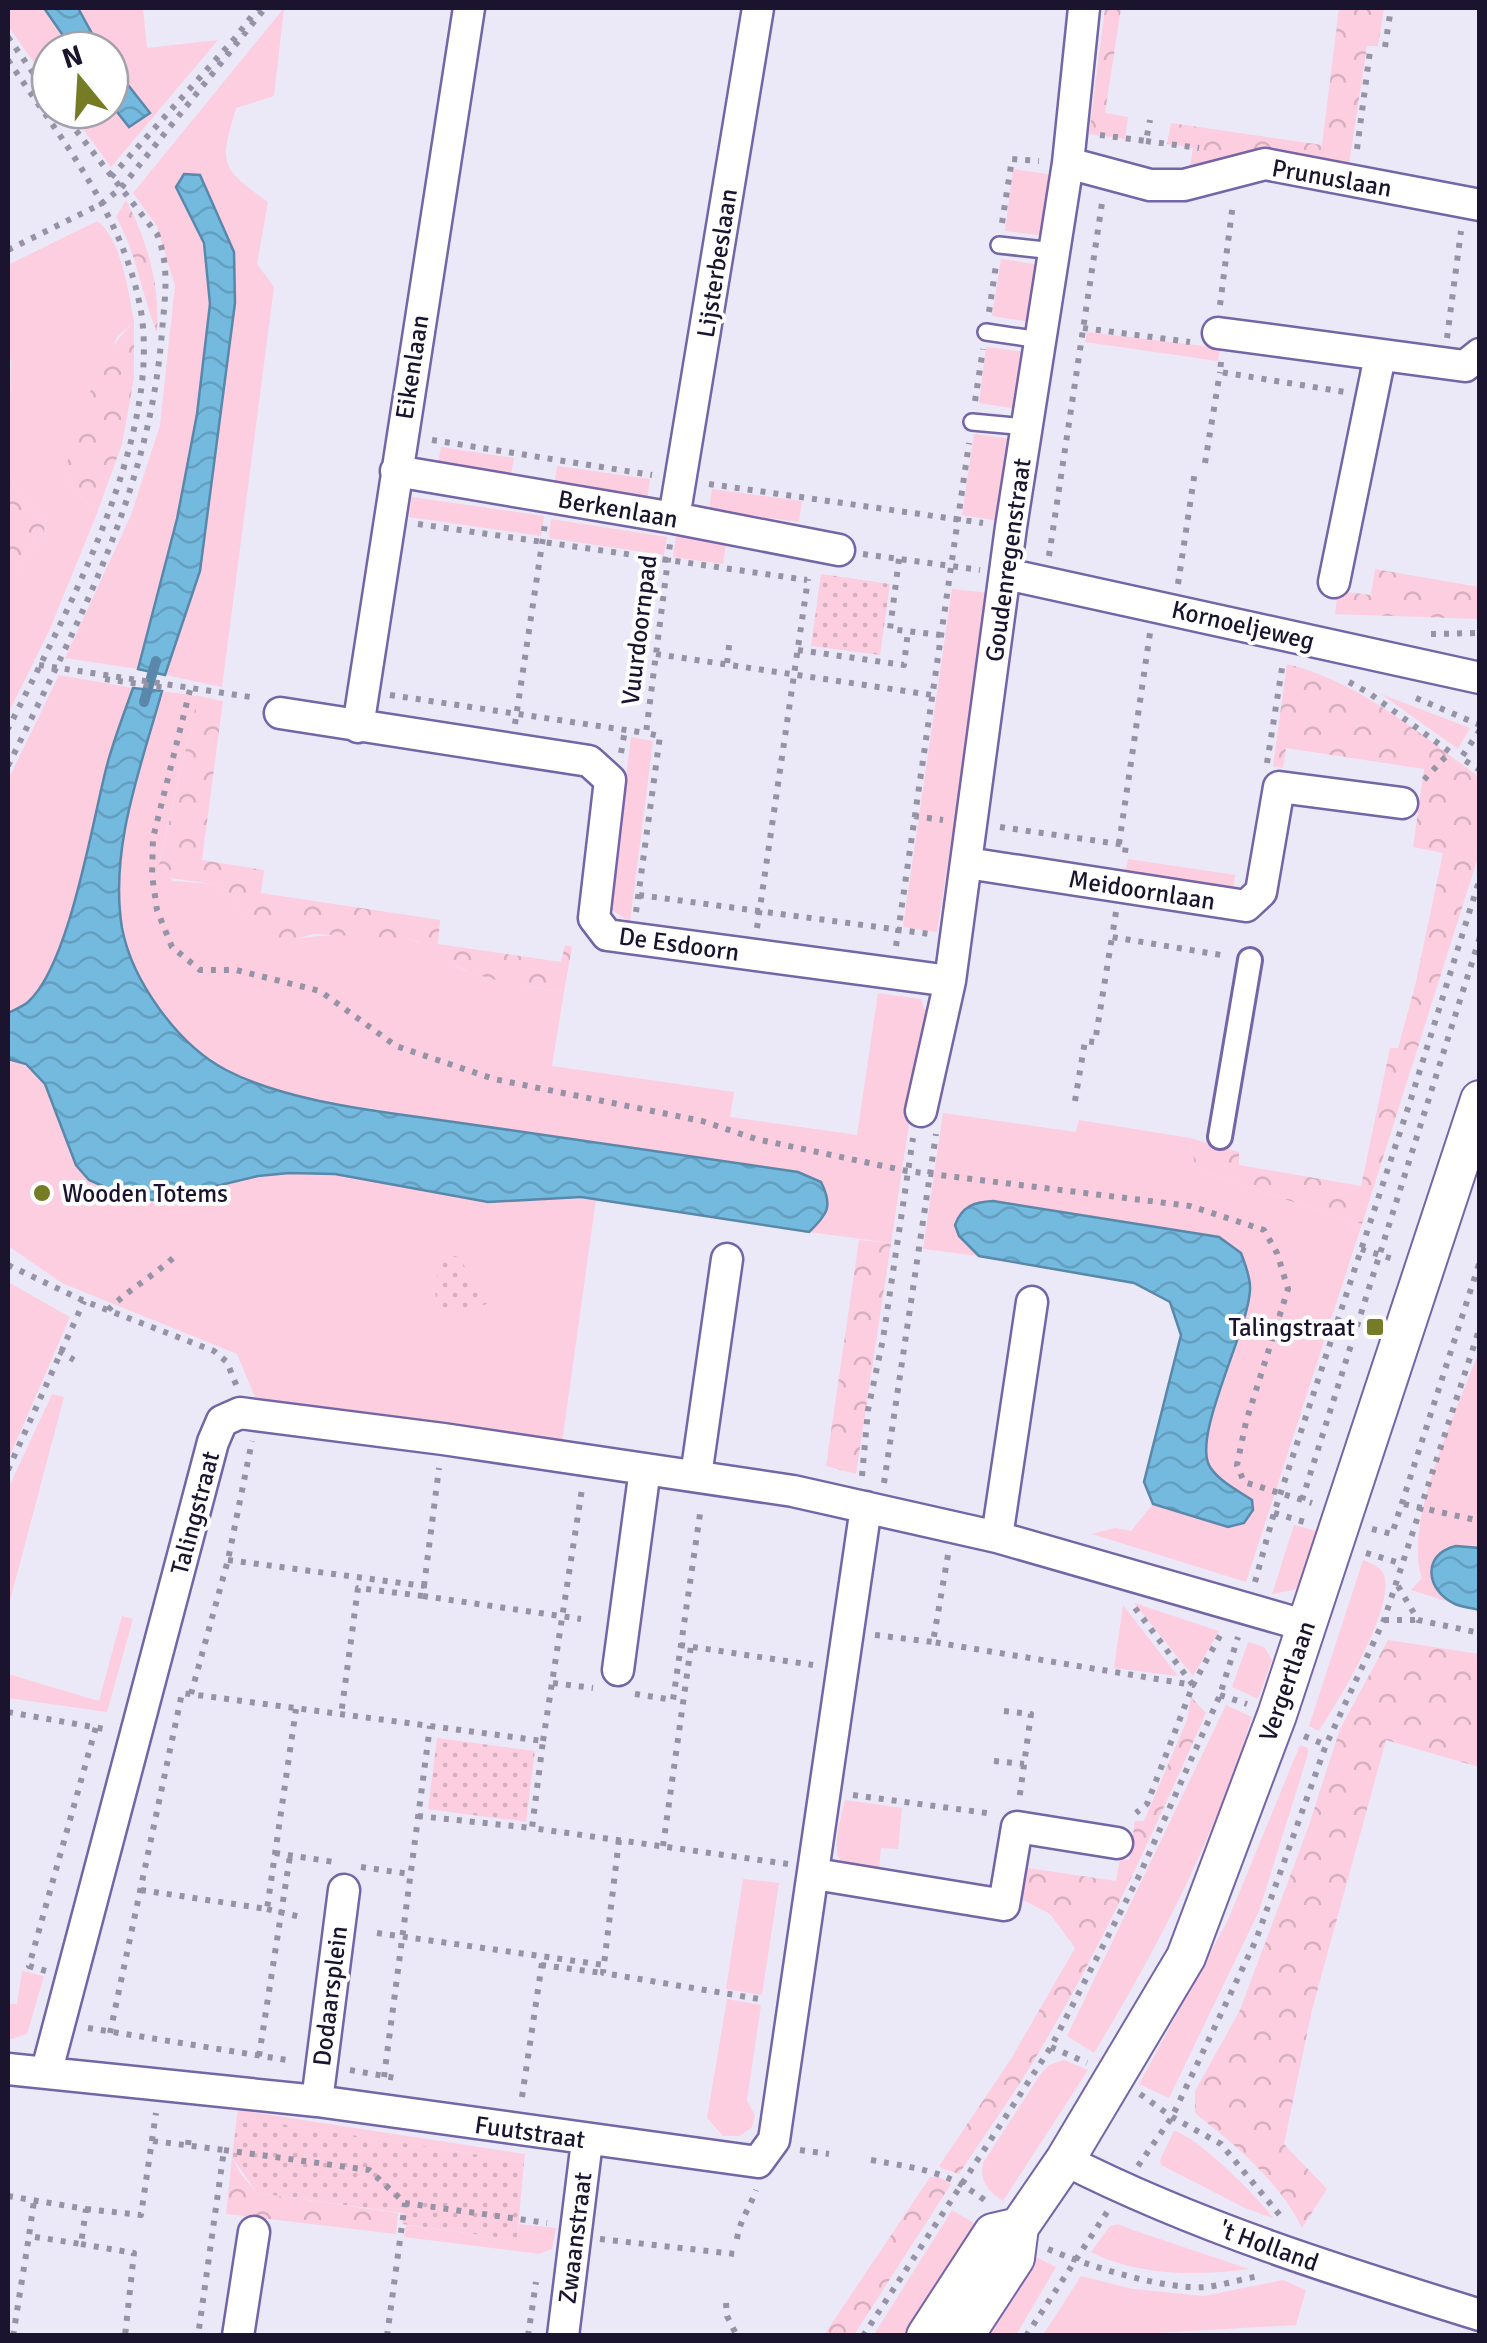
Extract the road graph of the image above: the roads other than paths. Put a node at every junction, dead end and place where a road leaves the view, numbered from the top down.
1 (469, 8) edge
2 (758, 8) edge
3 (1084, 8) edge
4 (1068, 163) junction
5 (1470, 204) edge
6 (999, 245) road end
7 (1054, 250) junction
8 (986, 332) road end
9 (1040, 340) junction
10 (1221, 340) road end
11 (1480, 354) edge
12 (1380, 356) junction
13 (972, 422) road end
14 (1027, 427) junction
15 (396, 471) junction
16 (674, 518) junction
17 (825, 548) road end
18 (1006, 574) junction
19 (1334, 582) dead end
20 (1480, 678) edge
21 (280, 713) road end
22 (358, 727) junction
23 (1402, 803) road end
24 (966, 863) junction
25 (1250, 960) dead end
26 (950, 980) junction
27 (1480, 1100) edge
28 (921, 1111) road end
29 (1220, 1137) dead end
30 (727, 1259) dead end
31 (1032, 1302) dead end
32 (643, 1482) junction
33 (698, 1491) junction
34 (864, 1494) junction
35 (998, 1537) junction
36 (1306, 1626) junction
37 (616, 1684) road end
38 (1117, 1843) dead end
39 (797, 1874) junction
40 (344, 1890) dead end
41 (8, 2069) edge
42 (46, 2070) junction
43 (317, 2101) junction
44 (587, 2141) junction
45 (1065, 2160) junction
46 (1019, 2228) junction
47 (254, 2232) dead end
48 (1480, 2315) edge
49 (238, 2336) edge
50 (563, 2336) edge
51 (926, 2336) edge
52 (964, 2336) edge

1 - 15 street, Eikenlaan
2 - 16 street, Lijsterbeslaan
3 - 4 street, Goudenregenstraat
4 - 5 street, Prunuslaan
4 - 7 street, Goudenregenstraat
6 - 7 lane
7 - 9 street, Goudenregenstraat
8 - 9 lane
9 - 14 street, Goudenregenstraat
10 - 12 street
11 - 12 street
12 - 19 street
13 - 14 lane
14 - 18 street, Goudenregenstraat
15 - 16 street, Berkenlaan
15 - 22 street, Eikenlaan
16 - 17 street, Berkenlaan
18 - 20 street, Kornoeljeweg
18 - 24 street, Goudenregenstraat
21 - 22 street, De Esdoorn
22 - 26 street, De Esdoorn
23 - 24 street, Meidoornlaan
24 - 26 street, Goudenregenstraat
25 - 29 street
26 - 28 street, Goudenregenstraat
27 - 36 street, Vergertlaan
30 - 33 street
31 - 35 street
32 - 33 street
32 - 37 street
32 - 42 street, Talingstraat
33 - 34 street
34 - 35 street
34 - 39 street, Fuutstraat
35 - 36 street
36 - 45 street, Vergertlaan
38 - 39 street
39 - 44 street, Fuutstraat
40 - 43 street, Dodaarsplein
41 - 42 street, Fuutstraat
42 - 43 street, Fuutstraat
43 - 44 street, Fuutstraat
44 - 50 street, Zwaanstraat
45 - 46 street, Vergertlaan
45 - 48 street, 't Holland
46 - 51 street, Vergertlaan
46 - 52 street, Vergertlaan
47 - 49 street

